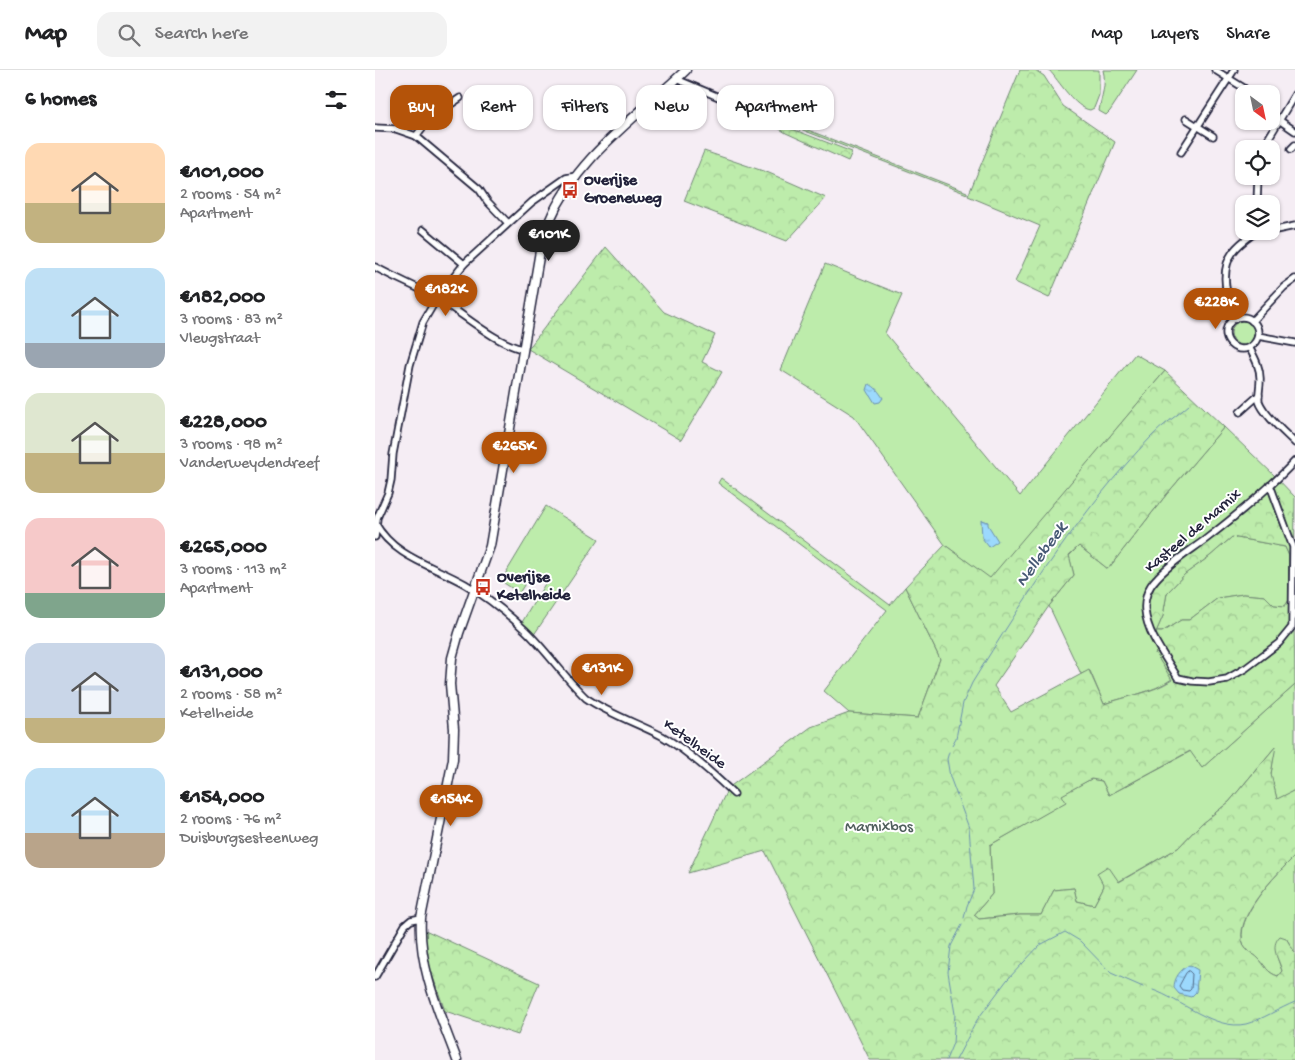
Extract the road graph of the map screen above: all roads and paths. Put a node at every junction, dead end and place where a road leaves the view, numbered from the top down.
1 (686, 70) edge
2 (1215, 70) edge
3 (1235, 70) edge
4 (676, 79) junction
5 (1229, 79) junction
6 (1239, 85) edge
7 (1295, 94) edge
8 (717, 96) edge
9 (460, 98) dead end
10 (1280, 118) edge
11 (1186, 119) dead end
12 (1280, 121) edge
13 (1198, 126) junction
14 (375, 128) edge
15 (1295, 131) edge
16 (416, 136) junction
17 (1213, 136) dead end
18 (1181, 152) dead end
19 (576, 176) junction
20 (508, 222) junction
21 (1295, 226) edge
22 (1280, 229) edge
23 (423, 230) dead end
24 (1245, 240) edge
25 (464, 264) junction
26 (375, 268) edge
27 (1295, 279) edge
28 (437, 298) junction
29 (1235, 319) junction
30 (1252, 321) junction
31 (1258, 336) junction
32 (1295, 343) edge
33 (1249, 347) junction
34 (523, 349) junction
35 (1259, 395) junction
36 (1240, 412) dead end
37 (1295, 443) edge
38 (1295, 461) edge
39 (1270, 485) junction
40 (376, 524) edge
41 (375, 537) edge
42 (475, 591) junction
43 (734, 794) dead end
44 (421, 918) junction
45 (375, 977) edge
46 (457, 1060) edge

1 - 4 street
2 - 5 street
3 - 5 street
4 - 8 street
4 - 19 street
5 - 6 street
5 - 13 street
7 - 10 street
9 - 16 street
11 - 13 street
12 - 15 street
13 - 17 street
13 - 18 street
14 - 16 street
16 - 20 street
19 - 20 street
19 - 34 street
20 - 25 street
21 - 22 street
23 - 25 street
24 - 29 street
25 - 28 street
26 - 28 street
27 - 30 street
28 - 34 street
28 - 40 street
29 - 30 street
29 - 33 street
30 - 31 street
31 - 32 street
31 - 33 street
33 - 35 street
34 - 42 street
35 - 36 street
35 - 37 street
38 - 39 street, Kasteel de Marnix
39 - 39 street, Kasteel de Marnix
40 - 41 street
40 - 42 street, Ketelheide
42 - 43 street, Ketelheide
42 - 44 street
44 - 45 street
44 - 46 street

